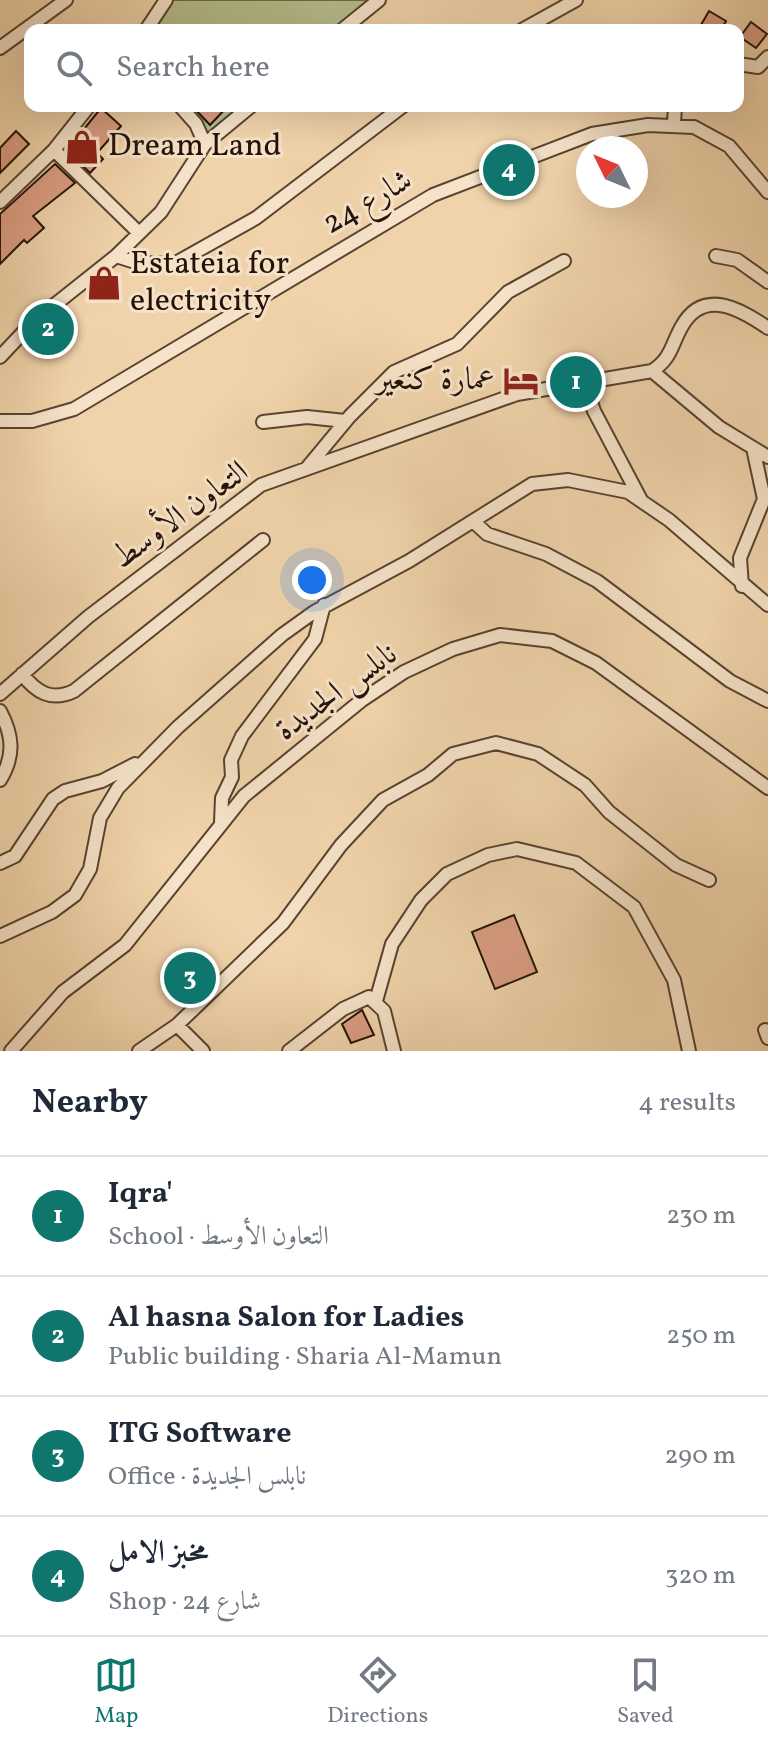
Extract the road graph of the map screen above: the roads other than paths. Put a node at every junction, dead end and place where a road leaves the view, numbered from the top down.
1 (66, 0) edge
2 (166, 0) edge
3 (379, 0) edge
4 (576, 0) edge
5 (33, 24) edge
6 (150, 24) edge
7 (349, 24) edge
8 (533, 24) edge
9 (24, 31) edge
10 (0, 48) edge
11 (768, 57) edge
12 (744, 65) edge
13 (84, 112) edge
14 (185, 112) edge
15 (244, 112) edge
16 (395, 112) edge
17 (675, 112) edge
18 (674, 124) junction
19 (205, 144) junction
20 (54, 150) junction
21 (768, 192) edge
22 (0, 202) edge
23 (139, 233) junction
24 (116, 256) junction
25 (716, 256) dead end
26 (564, 261) dead end
27 (768, 282) edge
28 (768, 328) edge
29 (0, 357) edge
30 (652, 371) junction
31 (584, 381) junction
32 (0, 421) edge
33 (345, 421) junction
34 (263, 422) dead end
35 (753, 448) junction
36 (768, 457) edge
37 (304, 470) junction
38 (641, 500) junction
39 (473, 521) junction
40 (263, 540) dead end
41 (742, 586) junction
42 (324, 605) junction
43 (768, 605) edge
44 (22, 674) junction
45 (0, 694) edge
46 (768, 701) edge
47 (0, 711) edge
48 (135, 764) dead end
49 (0, 780) edge
50 (768, 788) edge
51 (221, 822) junction
52 (0, 863) edge
53 (709, 880) dead end
54 (0, 936) edge
55 (376, 1001) junction
56 (177, 1025) junction
57 (11, 1051) edge
58 (139, 1051) edge
59 (203, 1051) edge
60 (289, 1051) edge
61 (394, 1051) edge
62 (689, 1051) edge

1 - 5 street
2 - 6 street
3 - 7 street
4 - 8 street
9 - 10 street
11 - 12 street
13 - 20 street
14 - 19 street
15 - 19 street
16 - 24 street
17 - 18 street
18 - 21 street, شارع 24
18 - 32 street, شارع 24
19 - 23 street
20 - 22 street
20 - 23 street
23 - 24 street
24 - 29 street
25 - 27 street
26 - 33 street
28 - 30 street
30 - 31 street, التعاون الأوسط
30 - 35 street
31 - 37 street, التعاون الأوسط
31 - 38 street
33 - 34 street
33 - 37 street
35 - 36 street
35 - 41 street
37 - 44 street, التعاون الأوسط
38 - 39 street
38 - 41 street
39 - 42 street
39 - 46 street
40 - 44 street
41 - 43 street
42 - 51 street
42 - 54 street
44 - 45 street, التعاون الأوسط
47 - 49 street
48 - 52 street
50 - 51 street, نابلس الجديدة
51 - 57 street, نابلس الجديدة
53 - 56 street
55 - 60 street
55 - 61 street
55 - 62 street
56 - 58 street
56 - 59 street

